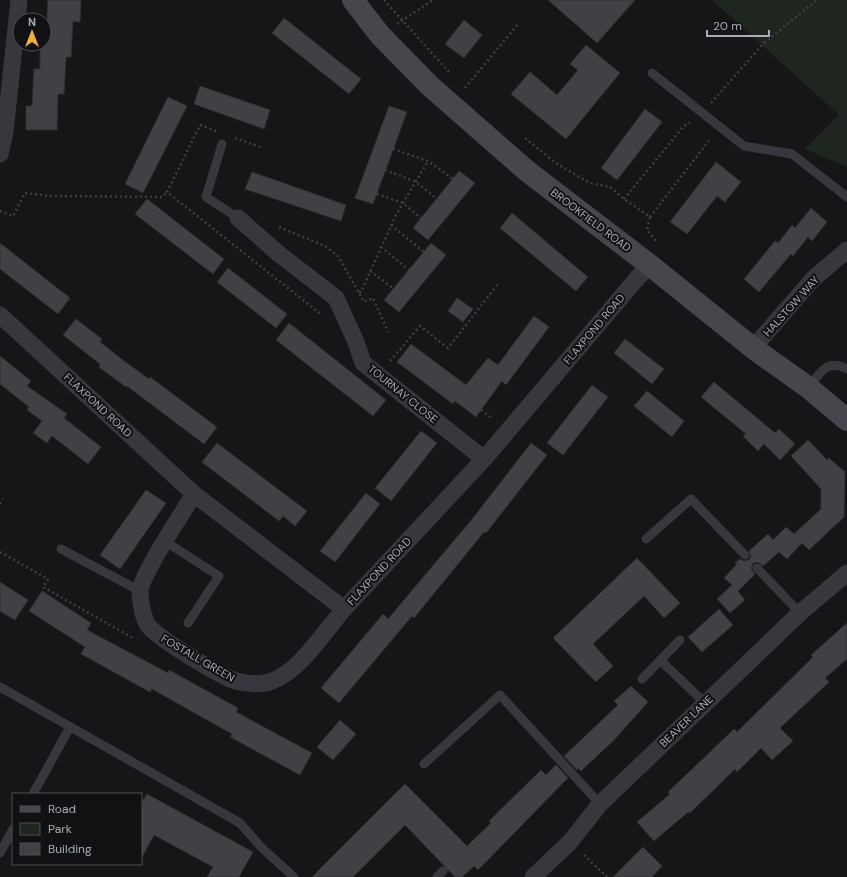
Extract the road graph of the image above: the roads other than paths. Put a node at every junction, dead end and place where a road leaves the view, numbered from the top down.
1 (19, 0) edge
2 (353, 0) edge
3 (652, 73) dead end
4 (222, 144) dead end
5 (0, 154) edge
6 (847, 197) edge
7 (238, 218) joint
8 (845, 256) edge
9 (651, 266) junction
10 (0, 315) edge
11 (754, 348) junction
12 (847, 369) edge
13 (809, 388) junction
14 (847, 420) edge
15 (484, 459) junction
16 (194, 494) junction
17 (646, 539) dead end
18 (166, 542) junction
19 (61, 548) dead end
20 (745, 555) dead end
21 (757, 568) dead end
22 (847, 573) edge
23 (140, 591) junction
24 (344, 609) junction
25 (800, 613) junction
26 (188, 623) dead end
27 (680, 640) dead end
28 (660, 660) junction
29 (642, 679) dead end
30 (0, 687) edge
31 (705, 703) junction
32 (70, 727) junction
33 (424, 764) dead end
34 (34, 793) edge
35 (600, 804) junction
36 (12, 831) edge
37 (0, 853) edge
38 (294, 877) edge
39 (533, 877) edge

1 - 5 street
2 - 9 main road, BROOKFIELD ROAD
3 - 6 lane
4 - 7 lane
7 - 15 street, TOURNAY CLOSE
8 - 11 street, HALSTOW WAY
9 - 11 main road, BROOKFIELD ROAD
9 - 15 street, FLAXPOND ROAD
10 - 16 street, FLAXPOND ROAD
11 - 13 main road, BROOKFIELD ROAD
12 - 13 lane
13 - 14 main road, BROOKFIELD ROAD
15 - 24 street, FLAXPOND ROAD
16 - 18 street
16 - 24 street, FLAXPOND ROAD
17 - 20 lane
18 - 23 street
18 - 26 lane
19 - 23 lane
21 - 25 lane
22 - 25 street, BEAVER LANE
23 - 24 street, FOSTALL GREEN
25 - 31 street, BEAVER LANE
27 - 28 lane
28 - 29 lane
28 - 31 lane
30 - 32 lane
31 - 35 street, BEAVER LANE
32 - 34 lane
32 - 38 lane
33 - 35 lane
35 - 39 street, BEAVER LANE
36 - 37 lane

